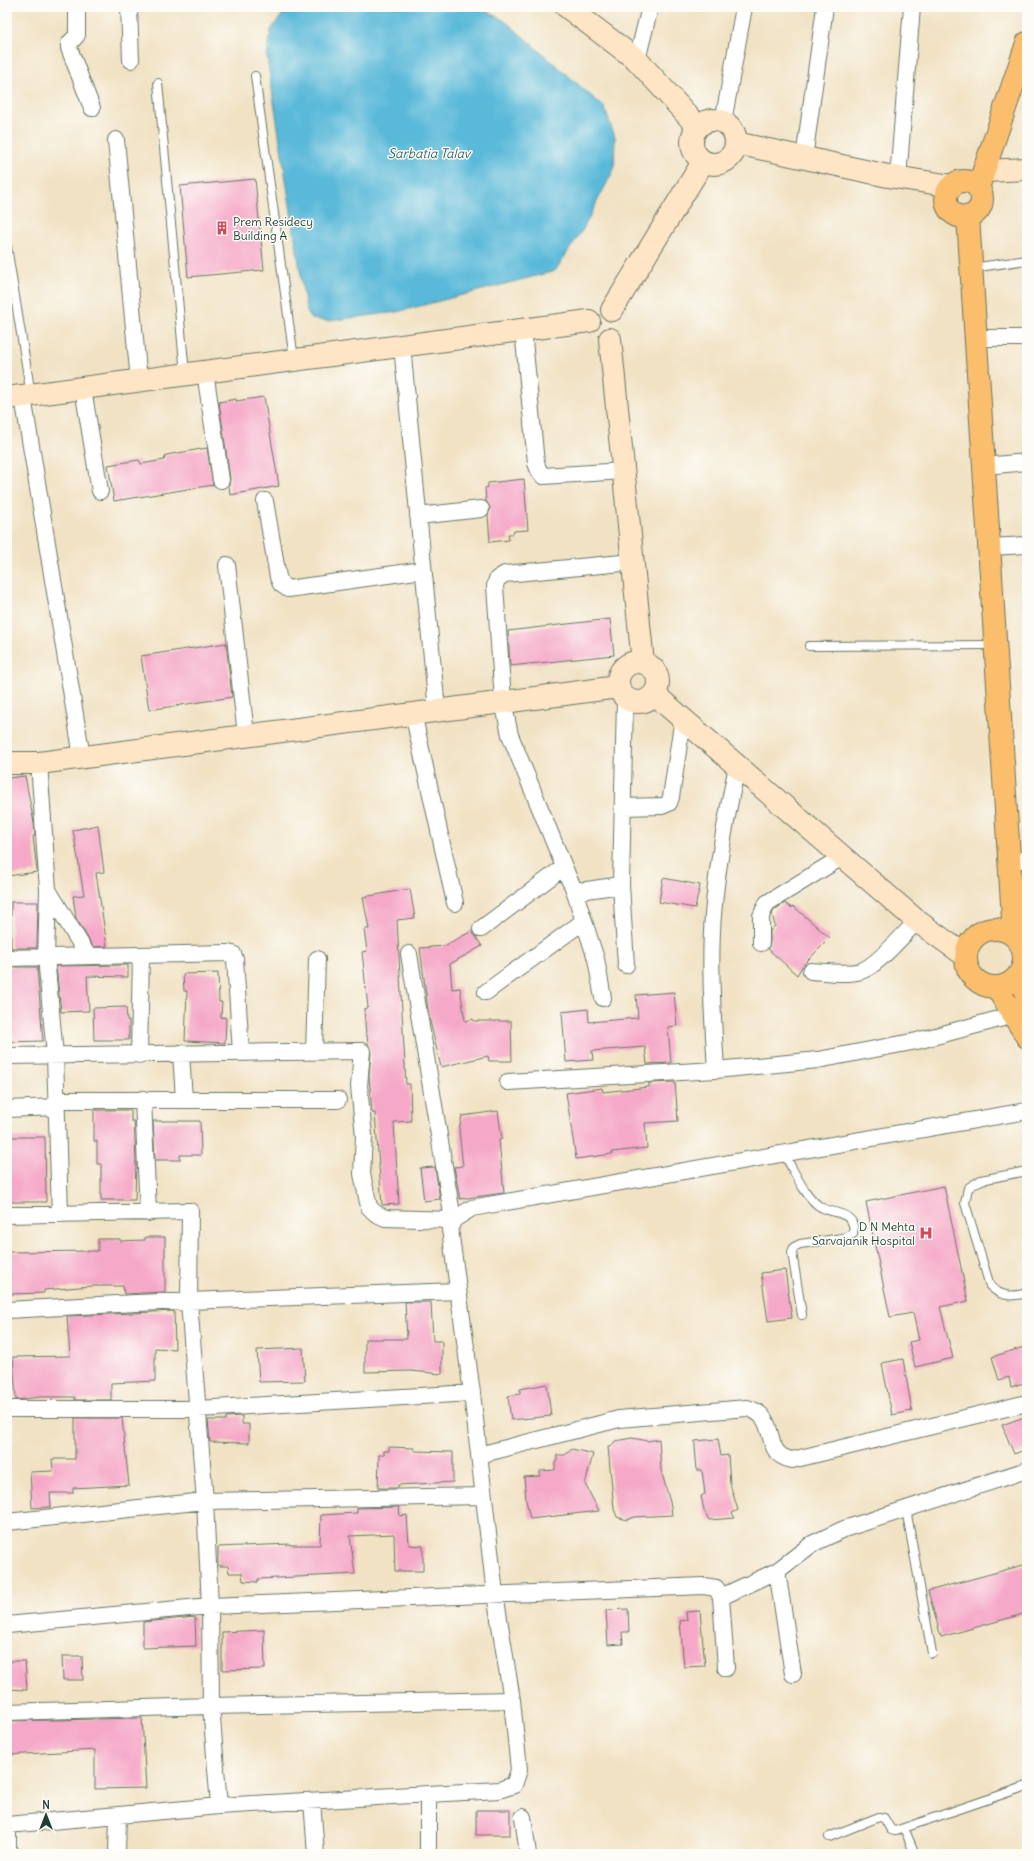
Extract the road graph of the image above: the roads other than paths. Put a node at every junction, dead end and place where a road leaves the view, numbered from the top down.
1 (77, 7) edge
2 (129, 7) edge
3 (567, 7) edge
4 (650, 7) edge
5 (744, 7) edge
6 (825, 7) edge
7 (912, 7) edge
8 (1027, 43) edge
9 (131, 60) dead end
10 (637, 60) junction
11 (255, 76) dead end
12 (158, 83) dead end
13 (92, 108) dead end
14 (723, 122) junction
15 (697, 126) junction
16 (116, 140) dead end
17 (736, 143) junction
18 (804, 158) junction
19 (703, 162) junction
20 (1027, 169) edge
21 (898, 178) junction
22 (981, 180) junction
23 (952, 186) junction
24 (968, 217) junction
25 (7, 247) edge
26 (1027, 260) edge
27 (972, 268) junction
28 (612, 310) junction
29 (589, 321) junction
30 (523, 330) junction
31 (976, 338) junction
32 (1027, 338) edge
33 (610, 339) junction
34 (402, 346) junction
35 (294, 360) junction
36 (195, 374) junction
37 (139, 381) junction
38 (83, 389) junction
39 (20, 397) edge
40 (1027, 462) edge
41 (984, 466) junction
42 (624, 471) junction
43 (221, 480) dead end
44 (100, 491) dead end
45 (265, 501) dead end
46 (481, 509) dead end
47 (418, 516) junction
48 (1027, 545) edge
49 (989, 547) junction
50 (633, 562) junction
51 (227, 565) dead end
52 (423, 570) junction
53 (809, 646) dead end
54 (996, 646) junction
55 (643, 663) junction
56 (621, 692) junction
57 (654, 694) junction
58 (503, 701) junction
59 (437, 710) junction
60 (413, 714) junction
61 (682, 718) junction
62 (246, 735) junction
63 (82, 757) junction
64 (7, 762) edge
65 (39, 763) junction
66 (737, 766) junction
67 (623, 807) junction
68 (842, 857) junction
69 (1018, 860) edge
70 (564, 868) junction
71 (621, 885) junction
72 (573, 887) junction
73 (48, 890) junction
74 (455, 903) dead end
75 (584, 921) junction
76 (917, 921) junction
77 (481, 929) dead end
78 (1014, 936) junction
79 (761, 943) dead end
80 (409, 954) dead end
81 (141, 955) junction
82 (88, 956) junction
83 (966, 956) junction
84 (46, 957) junction
85 (7, 958) edge
86 (317, 959) dead end
87 (626, 965) dead end
88 (811, 971) dead end
89 (1022, 972) junction
90 (997, 988) junction
91 (486, 992) dead end
92 (1027, 997) edge
93 (603, 998) dead end
94 (1014, 1015) junction
95 (1027, 1037) edge
96 (314, 1052) junction
97 (181, 1053) junction
98 (241, 1053) junction
99 (55, 1055) junction
100 (138, 1055) junction
101 (7, 1056) edge
102 (716, 1070) junction
103 (508, 1082) dead end
104 (143, 1099) junction
105 (184, 1099) junction
106 (338, 1100) dead end
107 (56, 1104) junction
108 (7, 1109) edge
109 (1027, 1111) edge
110 (784, 1154) junction
111 (1027, 1172) edge
112 (148, 1212) junction
113 (60, 1214) junction
114 (7, 1215) edge
115 (453, 1220) junction
116 (458, 1292) junction
117 (1027, 1293) edge
118 (189, 1302) junction
119 (7, 1310) edge
120 (802, 1315) dead end
121 (472, 1394) junction
122 (1027, 1403) edge
123 (7, 1409) edge
124 (198, 1409) junction
125 (479, 1455) junction
126 (1027, 1470) edge
127 (484, 1496) junction
128 (205, 1501) junction
129 (906, 1509) junction
130 (7, 1522) edge
131 (777, 1571) junction
132 (495, 1594) junction
133 (721, 1597) junction
134 (210, 1606) junction
135 (7, 1626) edge
136 (932, 1653) dead end
137 (726, 1668) dead end
138 (793, 1674) dead end
139 (512, 1700) junction
140 (211, 1706) junction
141 (7, 1712) edge
142 (1027, 1786) edge
143 (428, 1796) junction
144 (312, 1801) junction
145 (219, 1806) junction
146 (118, 1816) junction
147 (523, 1817) dead end
148 (7, 1825) edge
149 (904, 1828) junction
150 (829, 1837) dead end
151 (8, 1854) edge
152 (117, 1854) edge
153 (316, 1854) edge
154 (428, 1854) edge
155 (528, 1854) edge
156 (915, 1854) edge

1 - 13 street
2 - 9 street
3 - 10 main road
4 - 10 street
5 - 14 street
6 - 18 street
7 - 21 street
8 - 22 main road
10 - 15 main road
11 - 35 lane
12 - 36 lane
14 - 15 main road
14 - 17 main road
15 - 19 main road
16 - 37 street
17 - 18 main road
17 - 19 main road
18 - 21 main road
19 - 28 main road
20 - 22 main road
21 - 23 main road
22 - 23 main road
22 - 24 main road
23 - 24 main road
24 - 27 main road
25 - 39 lane
26 - 27 lane
27 - 31 main road
28 - 29 main road
28 - 33 main road
29 - 30 main road
29 - 33 main road
30 - 34 main road
30 - 42 street
31 - 32 street
31 - 41 main road
33 - 42 main road
34 - 35 main road
34 - 47 street
35 - 36 main road
36 - 37 main road
36 - 43 street
37 - 38 main road
38 - 39 main road
38 - 44 street
39 - 63 street
40 - 41 street
41 - 49 main road
42 - 50 main road
45 - 52 street
46 - 47 street
47 - 52 street
48 - 49 street
49 - 54 main road
50 - 55 main road
50 - 58 street
51 - 62 street
52 - 59 street
53 - 54 lane
54 - 69 main road
55 - 56 main road
55 - 57 main road
56 - 57 main road
56 - 58 main road
56 - 67 street
57 - 61 main road
58 - 59 main road
58 - 70 street
59 - 60 main road
60 - 62 main road
60 - 74 street
61 - 66 main road
61 - 67 street
62 - 63 main road
63 - 65 main road
64 - 65 main road
65 - 73 street
66 - 68 main road
66 - 102 street
67 - 71 street
68 - 76 main road
68 - 79 street
69 - 78 main road
70 - 72 street
70 - 77 street
71 - 72 street
71 - 87 street
72 - 75 street
73 - 82 street
73 - 84 street
75 - 91 street
75 - 93 street
76 - 83 main road
76 - 88 street
78 - 83 main road
78 - 89 main road
80 - 115 street
81 - 82 street
81 - 98 street
81 - 100 street
82 - 84 street
83 - 90 main road
84 - 85 street
84 - 99 street
86 - 96 street
89 - 90 main road
89 - 92 main road
90 - 94 main road
94 - 95 main road
94 - 102 street
96 - 98 street
96 - 115 street
97 - 98 street
97 - 100 street
97 - 105 street
99 - 100 street
99 - 101 street
99 - 107 street
102 - 103 street
104 - 105 street
104 - 107 street
104 - 112 street
105 - 106 street
107 - 108 street
107 - 113 street
109 - 110 street
110 - 115 street
110 - 120 lane
111 - 117 lane
112 - 113 street
112 - 118 street
113 - 114 street
115 - 116 street
116 - 118 street
116 - 121 street
118 - 119 street
118 - 124 street
121 - 124 street
121 - 125 street
122 - 125 street
123 - 124 street
124 - 128 street
125 - 127 street
126 - 129 street
127 - 128 street
127 - 132 street
128 - 130 street
128 - 134 street
129 - 131 street
129 - 136 lane
131 - 133 street
131 - 138 street
132 - 133 street
132 - 134 street
132 - 139 street
133 - 137 street
134 - 135 street
134 - 140 street
139 - 140 street
139 - 143 street
140 - 141 street
140 - 145 street
142 - 149 lane
143 - 144 street
143 - 154 street
144 - 145 street
144 - 153 street
145 - 146 street
146 - 148 street
146 - 152 street
147 - 155 street
148 - 151 street
149 - 150 lane
149 - 156 lane

